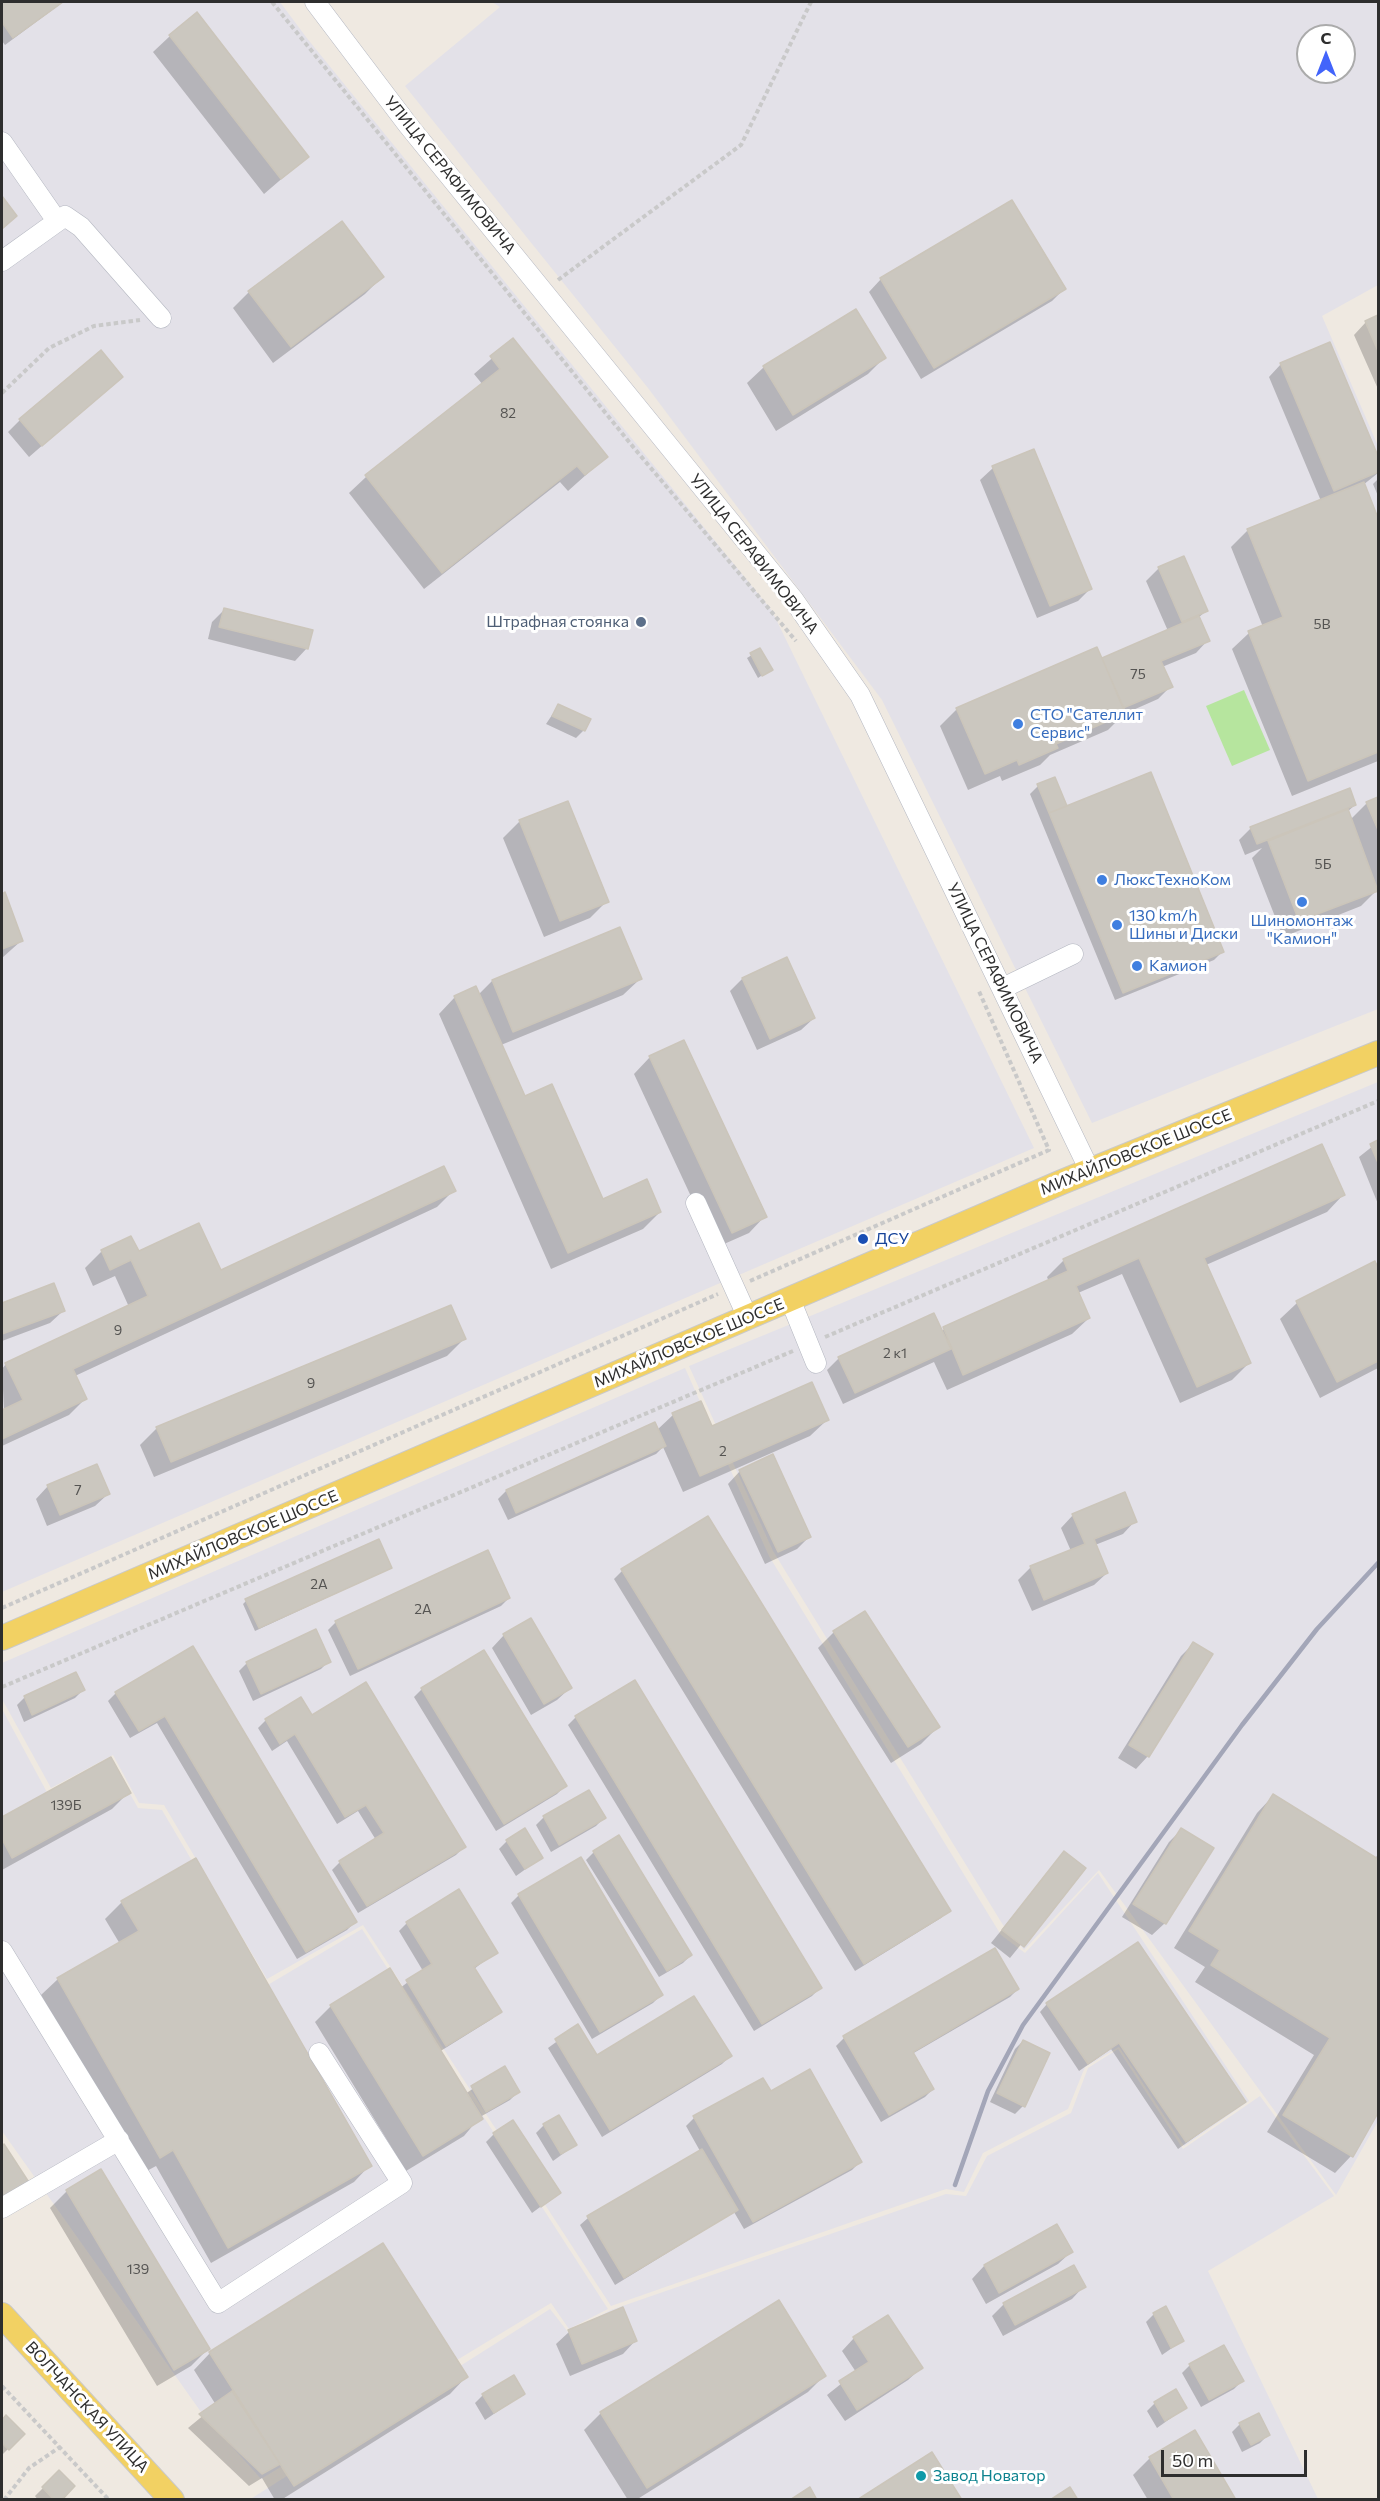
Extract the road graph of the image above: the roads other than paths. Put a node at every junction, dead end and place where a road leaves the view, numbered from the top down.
1 (315, 2) edge
2 (2, 142) edge
3 (57, 221) junction
4 (2, 261) edge
5 (161, 318) road end
6 (1073, 954) dead end
7 (1002, 988) junction
8 (1378, 1053) edge
9 (1090, 1171) junction
10 (696, 1203) dead end
11 (790, 1299) junction
12 (748, 1318) junction
13 (816, 1363) dead end
14 (2, 1638) edge
15 (2, 1951) edge
16 (319, 2053) dead end
17 (119, 2140) junction
18 (2, 2208) edge
19 (2, 2315) edge
20 (172, 2499) edge

1 - 7 street, УЛИЦА СЕРАФИМОВИЧА
2 - 3 street
3 - 4 street
3 - 5 street
6 - 7 street
7 - 9 street, УЛИЦА СЕРАФИМОВИЧА
8 - 9 main road, МИХАЙЛОВСКОЕ ШОССЕ
9 - 11 main road, МИХАЙЛОВСКОЕ ШОССЕ
10 - 12 street
11 - 12 main road, МИХАЙЛОВСКОЕ ШОССЕ
11 - 13 street
12 - 14 main road, МИХАЙЛОВСКОЕ ШОССЕ
15 - 17 street
16 - 17 street
17 - 18 street
19 - 20 main road, ВОЛЧАНСКАЯ УЛИЦА

